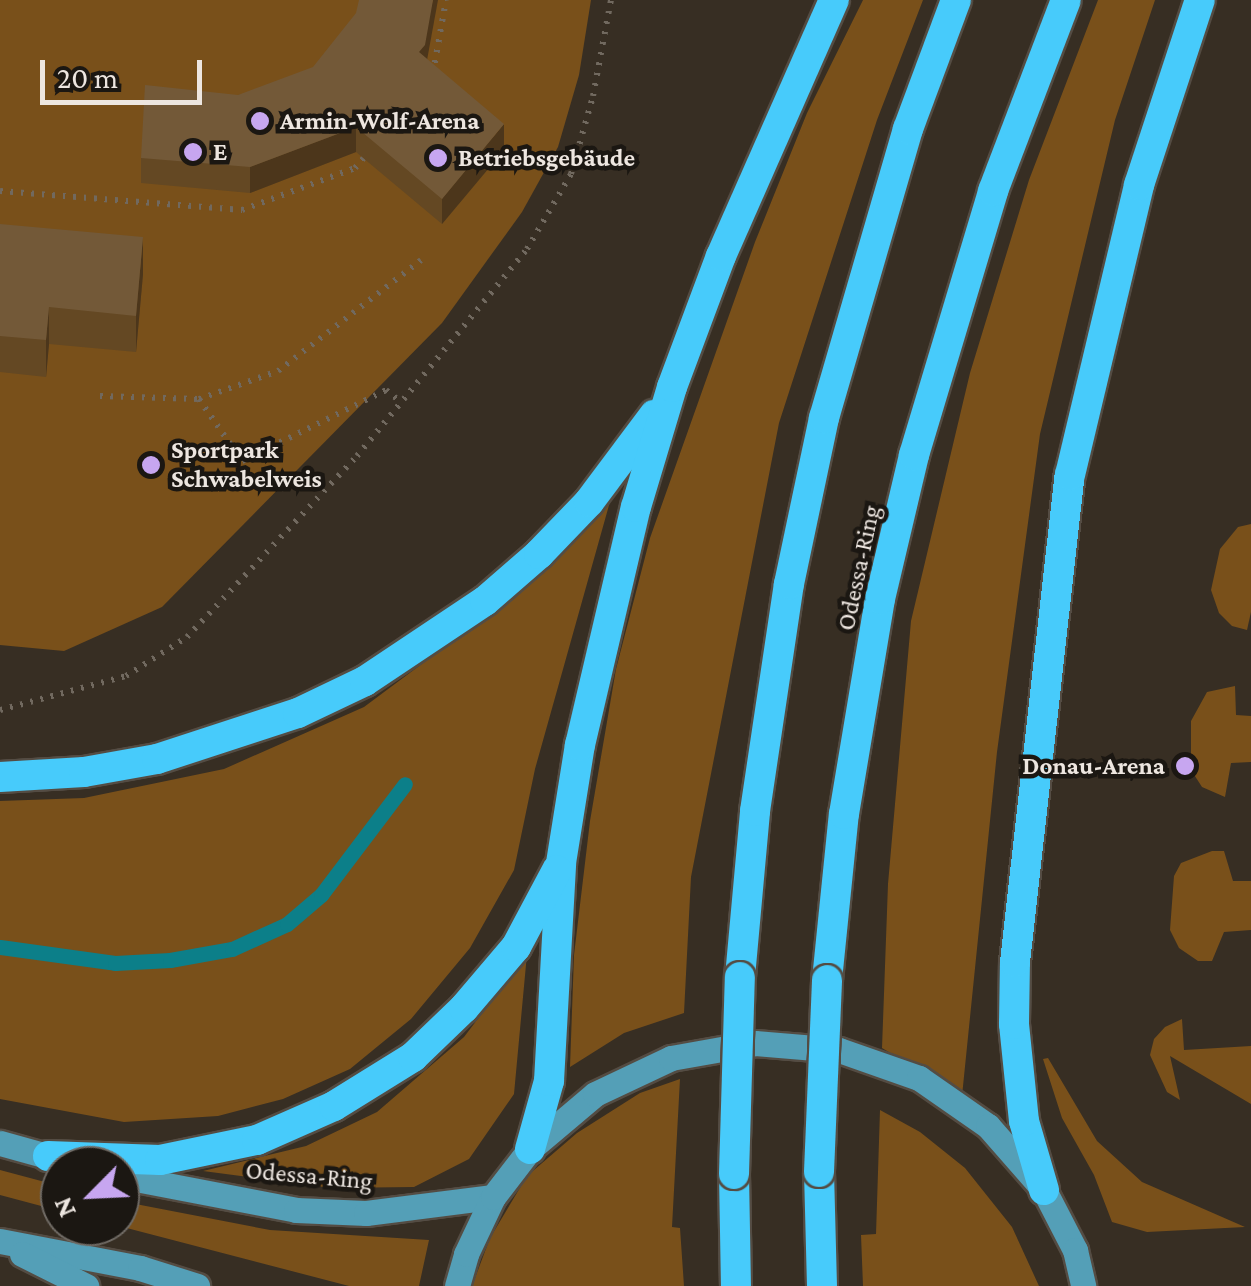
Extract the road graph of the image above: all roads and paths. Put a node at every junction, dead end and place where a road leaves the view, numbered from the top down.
1 (446, 0) edge
2 (611, 0) edge
3 (834, 0) edge
4 (956, 0) edge
5 (1066, 0) edge
6 (1200, 0) edge
7 (432, 78) edge
8 (381, 138) edge
9 (0, 191) edge
10 (421, 260) dead end
11 (672, 387) junction
12 (100, 396) dead end
13 (199, 399) junction
14 (401, 402) junction
15 (0, 710) edge
16 (0, 778) edge
17 (561, 863) junction
18 (0, 1143) edge
19 (530, 1149) junction
20 (40, 1154) edge
21 (140, 1159) edge
22 (140, 1182) edge
23 (1044, 1190) junction
24 (494, 1197) junction
25 (0, 1242) edge
26 (86, 1286) edge
27 (198, 1286) edge
28 (457, 1286) edge
29 (736, 1286) edge
30 (822, 1286) edge
31 (1083, 1286) edge

1 - 7 path
2 - 14 path
3 - 11 highway
4 - 29 highway, bridge
5 - 30 highway, Odessa-Ring, bridge
6 - 23 highway
8 - 9 path
10 - 13 path
11 - 16 highway
11 - 17 highway
12 - 13 path
13 - 14 path
14 - 15 path
17 - 19 highway
17 - 21 highway
18 - 20 main road
19 - 23 main road
19 - 24 main road
22 - 24 main road, Odessa-Ring
23 - 31 main road
24 - 28 main road
25 - 26 main road
25 - 27 main road

